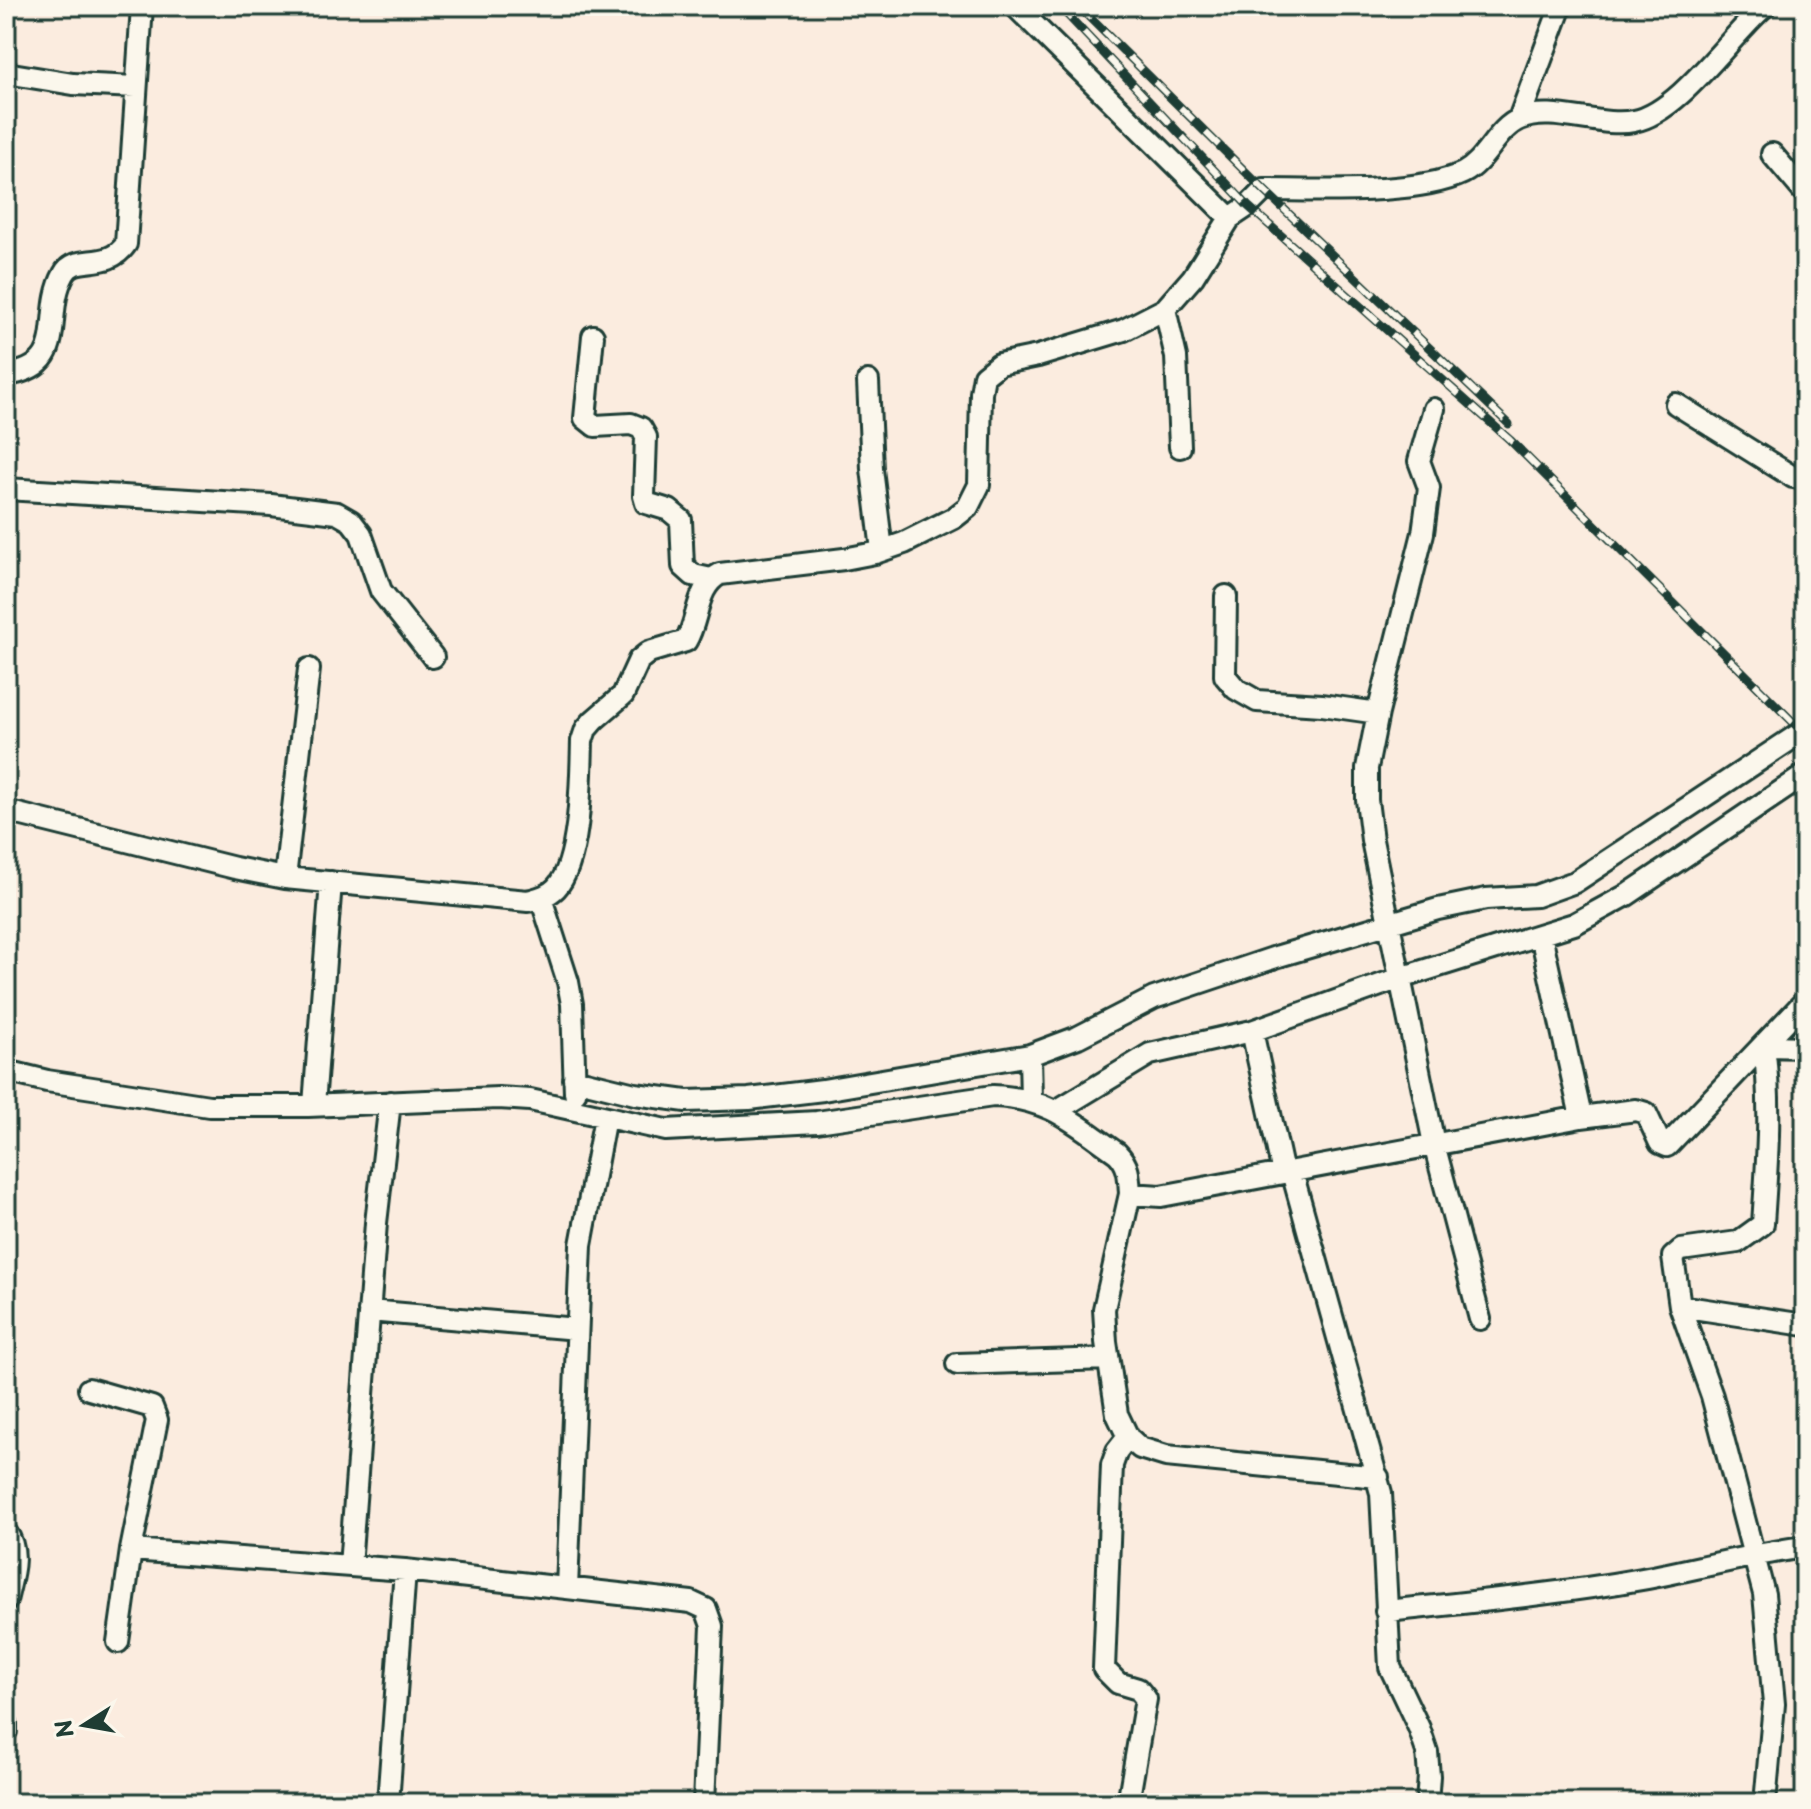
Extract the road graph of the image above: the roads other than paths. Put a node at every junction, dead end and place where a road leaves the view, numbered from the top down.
1 (142, 6) edge
2 (1015, 6) edge
3 (1561, 6) edge
4 (1765, 6) edge
5 (6, 73) edge
6 (136, 87) junction
7 (1519, 119) junction
8 (1772, 154) dead end
9 (1805, 193) edge
10 (1230, 218) junction
11 (1165, 309) junction
12 (593, 336) dead end
13 (6, 375) edge
14 (868, 381) dead end
15 (1676, 404) dead end
16 (1434, 409) dead end
17 (1180, 447) dead end
18 (1805, 479) edge
19 (6, 489) edge
20 (882, 550) junction
21 (711, 579) junction
22 (1226, 596) dead end
23 (433, 657) dead end
24 (309, 669) dead end
25 (1378, 713) junction
26 (1805, 730) edge
27 (1805, 775) edge
28 (6, 811) edge
29 (285, 878) junction
30 (331, 882) junction
31 (541, 898) junction
32 (1391, 931) junction
33 (1541, 935) junction
34 (1398, 968) junction
35 (1805, 1001) edge
36 (1252, 1031) junction
37 (1764, 1046) junction
38 (1805, 1047) edge
39 (6, 1071) edge
40 (1030, 1074) junction
41 (574, 1079) junction
42 (390, 1102) junction
43 (314, 1105) junction
44 (575, 1109) junction
45 (1056, 1111) junction
46 (605, 1117) junction
47 (1581, 1117) junction
48 (1434, 1144) junction
49 (1287, 1173) junction
50 (1130, 1194) junction
51 (1680, 1306) junction
52 (369, 1311) junction
53 (1480, 1319) dead end
54 (1805, 1325) edge
55 (577, 1329) junction
56 (1108, 1359) junction
57 (957, 1364) dead end
58 (89, 1389) dead end
59 (1128, 1437) junction
60 (1378, 1477) junction
61 (6, 1532) edge
62 (1805, 1547) edge
63 (131, 1550) junction
64 (1755, 1553) junction
65 (350, 1566) junction
66 (405, 1570) junction
67 (567, 1588) junction
68 (6, 1601) edge
69 (1386, 1611) junction
70 (118, 1642) dead end
71 (6, 1723) edge
72 (6, 1731) edge
73 (388, 1803) edge
74 (704, 1803) edge
75 (1128, 1803) edge
76 (1427, 1803) edge
77 (1765, 1803) edge

1 - 6 street
2 - 10 street
3 - 7 street
4 - 7 street
5 - 6 street
6 - 13 street
7 - 10 street
8 - 9 street
10 - 11 street
11 - 17 street
11 - 20 street
12 - 21 street
14 - 20 street
15 - 18 street
16 - 25 street
19 - 23 street
20 - 21 street
21 - 31 street
22 - 25 street
24 - 29 street
25 - 32 street
26 - 32 street
27 - 33 street
28 - 29 street
29 - 30 street
30 - 31 street
30 - 43 street
31 - 41 street
32 - 34 street
32 - 40 street
33 - 34 street
33 - 47 street
34 - 36 street
34 - 48 street
35 - 37 street
36 - 45 street
36 - 49 street
37 - 38 street
37 - 47 street
37 - 51 street
39 - 43 street
40 - 41 street
40 - 45 street
40 - 46 street
41 - 44 street
42 - 43 street
42 - 44 street
42 - 52 street
44 - 46 street
45 - 50 street
46 - 55 street
47 - 48 street
48 - 49 street
48 - 53 street
49 - 50 street
49 - 60 street
50 - 56 street
51 - 54 street
51 - 64 street
52 - 55 street
52 - 65 street
55 - 67 street
56 - 57 street
56 - 59 street
58 - 63 street
59 - 60 street
59 - 75 street
60 - 69 street
61 - 68 street
62 - 64 street
63 - 65 street
63 - 70 street
64 - 69 street
64 - 77 street
65 - 66 street
66 - 67 street
66 - 73 street
67 - 74 street
69 - 76 street
71 - 72 street

